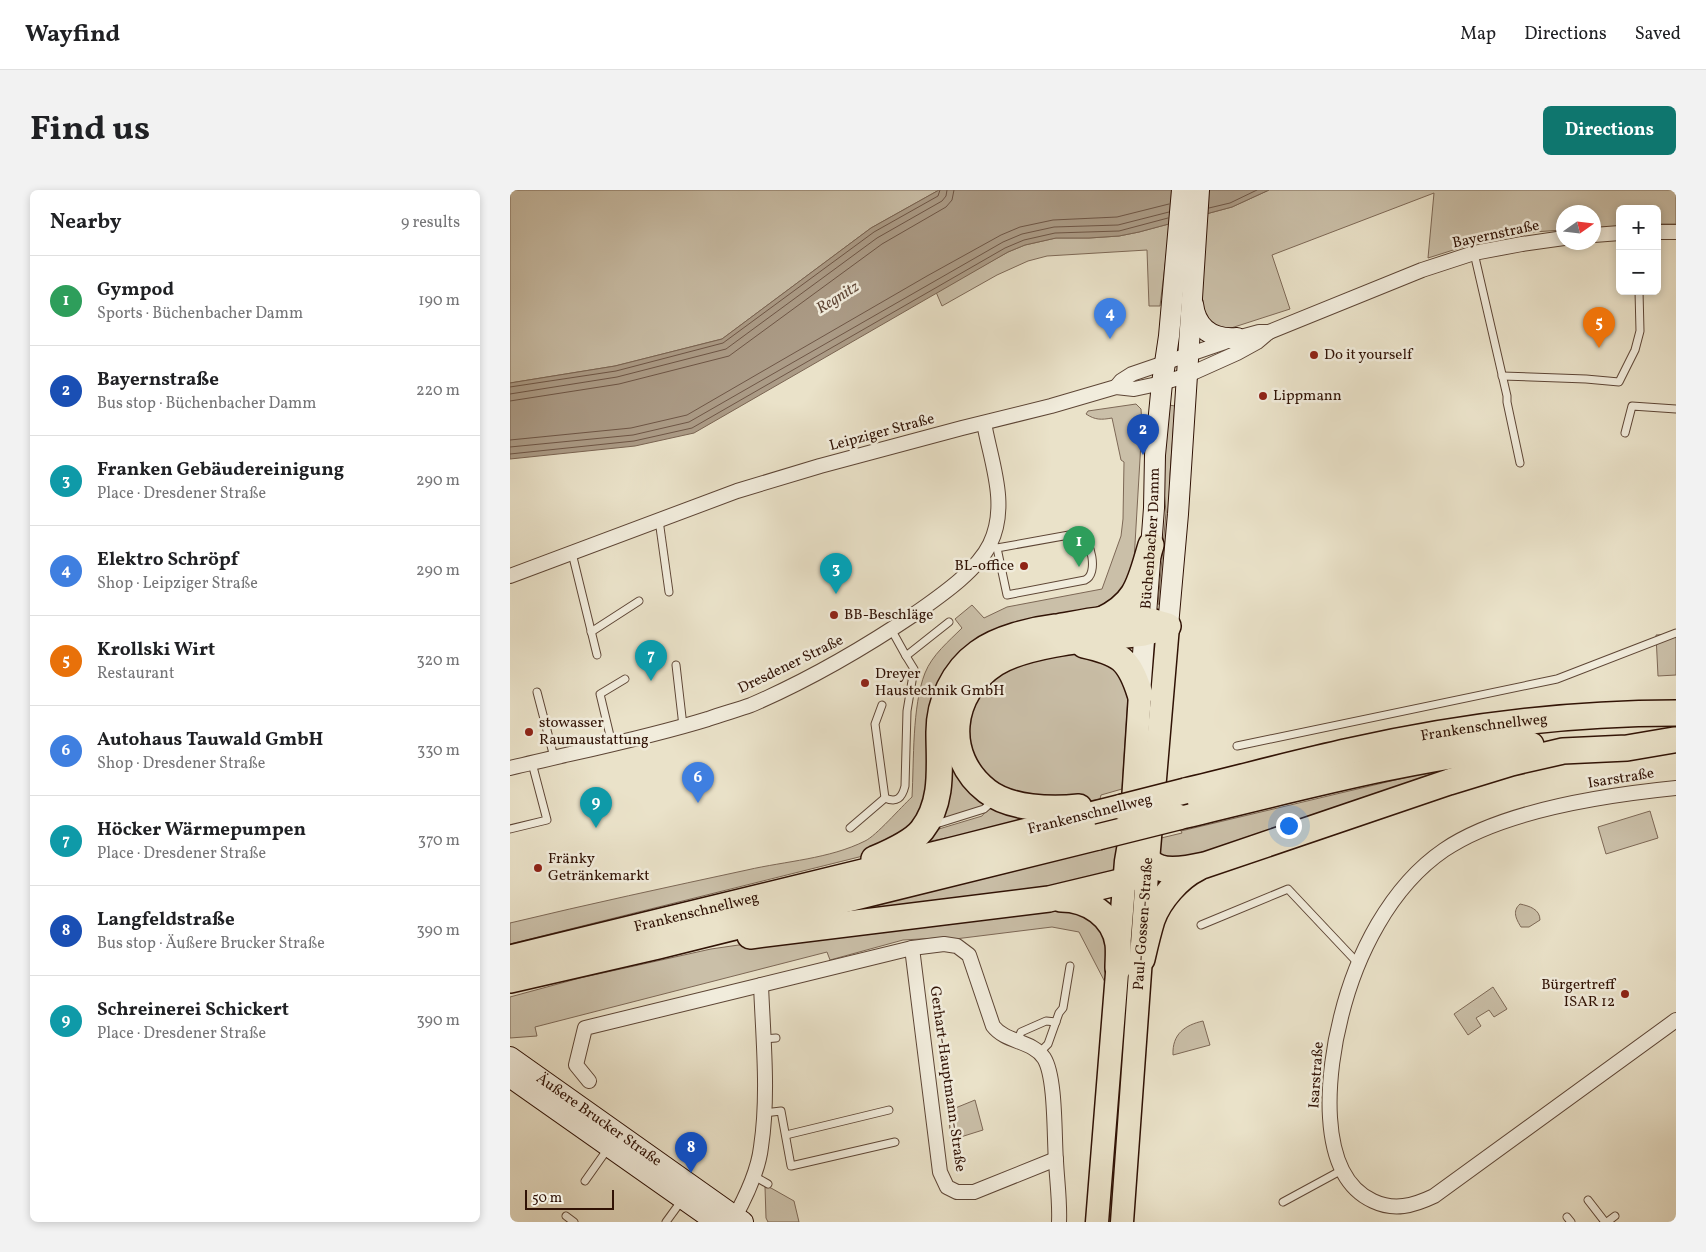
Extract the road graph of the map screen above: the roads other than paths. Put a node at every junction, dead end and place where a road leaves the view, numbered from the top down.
1 (1182, 190) edge
2 (1199, 190) edge
3 (1661, 232) edge
4 (1676, 232) edge
5 (1616, 233) edge
6 (1601, 234) edge
7 (1556, 239) edge
8 (1185, 250) junction
9 (1474, 253) junction
10 (1639, 295) edge
11 (1192, 296) junction
12 (1269, 332) junction
13 (1237, 338) junction
14 (1188, 355) junction
15 (1165, 364) junction
16 (1188, 375) junction
17 (1502, 376) junction
18 (1162, 383) junction
19 (1116, 387) junction
20 (1676, 409) edge
21 (984, 422) junction
22 (1625, 433) dead end
23 (1520, 463) dead end
24 (659, 520) junction
25 (1151, 545) junction
26 (994, 546) junction
27 (572, 553) junction
28 (510, 576) edge
29 (669, 592) dead end
30 (638, 601) dead end
31 (1098, 621) junction
32 (949, 622) dead end
33 (1153, 626) junction
34 (891, 630) junction
35 (591, 632) junction
36 (1676, 633) edge
37 (1075, 642) junction
38 (597, 655) dead end
39 (906, 656) junction
40 (676, 665) dead end
41 (625, 679) dead end
42 (537, 692) dead end
43 (1140, 694) junction
44 (882, 705) dead end
45 (1676, 713) edge
46 (683, 726) junction
47 (1675, 740) edge
48 (612, 744) junction
49 (1237, 746) dead end
50 (554, 757) junction
51 (532, 762) junction
52 (510, 768) edge
53 (1676, 788) edge
54 (998, 797) junction
55 (885, 798) junction
56 (1122, 807) junction
57 (850, 828) dead end
58 (924, 828) junction
59 (510, 829) edge
60 (1131, 832) junction
61 (1148, 863) junction
62 (1205, 864) junction
63 (1124, 881) junction
64 (811, 884) junction
65 (1049, 899) junction
66 (1201, 925) dead end
67 (658, 946) junction
68 (912, 948) junction
69 (510, 958) edge
70 (1142, 959) junction
71 (1360, 962) junction
72 (1070, 966) dead end
73 (1118, 968) junction
74 (510, 980) edge
75 (761, 985) junction
76 (1676, 1020) edge
77 (1056, 1022) junction
78 (1017, 1042) junction
79 (1039, 1053) junction
80 (510, 1057) edge
81 (510, 1077) edge
82 (589, 1081) dead end
83 (889, 1110) dead end
84 (764, 1114) junction
85 (786, 1134) junction
86 (895, 1142) dead end
87 (609, 1147) junction
88 (1056, 1159) junction
89 (1342, 1170) junction
90 (754, 1176) junction
91 (584, 1181) dead end
92 (768, 1184) dead end
93 (683, 1199) junction
94 (1588, 1200) dead end
95 (1283, 1202) dead end
96 (566, 1216) dead end
97 (1615, 1216) dead end
98 (737, 1220) edge
99 (574, 1222) edge
100 (666, 1222) edge
101 (716, 1222) edge
102 (1059, 1222) edge
103 (1097, 1222) edge
104 (1122, 1222) edge
105 (1606, 1222) edge

1 - 8 main road, Büchenbacher Damm
2 - 8 main road, Büchenbacher Damm
3 - 4 street
5 - 6 street
7 - 9 street, Bayernstraße
8 - 11 main road, Büchenbacher Damm
8 - 15 main road, Büchenbacher Damm
9 - 12 street, Bayernstraße
9 - 17 lane
10 - 17 lane
11 - 13 main road
11 - 14 main road, Büchenbacher Damm
12 - 13 street, Bayernstraße
12 - 16 street, Bayernstraße
13 - 14 street, Bayernstraße
14 - 15 street
14 - 16 main road, Büchenbacher Damm
15 - 18 main road, Büchenbacher Damm
15 - 19 street, Leipziger Straße
16 - 18 street
16 - 33 main road, Büchenbacher Damm
17 - 23 lane
18 - 19 street, Leipziger Straße
18 - 25 main road, Büchenbacher Damm
19 - 21 street, Leipziger Straße
20 - 22 lane
21 - 24 street, Leipziger Straße
21 - 26 street, Dresdener Straße
24 - 27 street, Leipziger Straße
24 - 29 lane
25 - 31 highway
25 - 33 main road, Büchenbacher Damm
26 - 26 lane
26 - 34 street, Dresdener Straße
27 - 28 street, Leipziger Straße
27 - 35 lane
30 - 35 lane
31 - 33 highway
31 - 58 highway
32 - 39 lane
33 - 37 highway
33 - 43 main road, Büchenbacher Damm
33 - 61 main road, Paul-Gossen-Straße
34 - 39 lane
34 - 46 street, Dresdener Straße
35 - 38 lane
36 - 49 lane
37 - 43 highway
37 - 54 highway
39 - 55 lane
40 - 46 lane
41 - 48 lane
42 - 50 lane
43 - 60 main road, Paul-Gossen-Straße
44 - 55 lane
45 - 56 highway, Frankenschnellweg, bridge
46 - 48 street, Dresdener Straße
47 - 62 highway
47 - 67 highway, Frankenschnellweg, bridge
48 - 50 street, Dresdener Straße
50 - 51 street, Dresdener Straße
51 - 52 street, Dresdener Straße
51 - 59 lane
53 - 71 street, Isarstraße
54 - 56 highway
54 - 58 lane
55 - 57 lane
56 - 64 highway, Frankenschnellweg
58 - 64 highway
60 - 61 highway
60 - 63 main road, Paul-Gossen-Straße
61 - 62 highway
61 - 63 highway
61 - 70 main road, Paul-Gossen-Straße
62 - 70 highway
63 - 65 highway
63 - 73 main road, Paul-Gossen-Straße
64 - 69 highway, Frankenschnellweg
65 - 67 highway
65 - 73 highway
66 - 71 lane
67 - 74 highway, Frankenschnellweg
68 - 75 street
68 - 78 street
68 - 88 street, Gerhart-Hauptmann-Straße
70 - 104 main road, Paul-Gossen-Straße
71 - 89 street, Isarstraße
72 - 77 lane
73 - 103 main road, Paul-Gossen-Straße
75 - 82 street
75 - 84 street
76 - 89 street, Isarstraße
77 - 78 lane
77 - 79 lane
78 - 79 street
79 - 88 street
80 - 98 main road, Äußere Brucker Straße
81 - 87 main road, Äußere Brucker Straße
83 - 85 lane
84 - 85 lane
84 - 90 street
85 - 86 lane
87 - 91 lane
87 - 93 main road, Äußere Brucker Straße
88 - 102 street
89 - 95 lane
90 - 92 lane
90 - 98 street
93 - 100 lane
93 - 101 main road, Äußere Brucker Straße
94 - 105 lane
96 - 99 lane
97 - 105 lane

